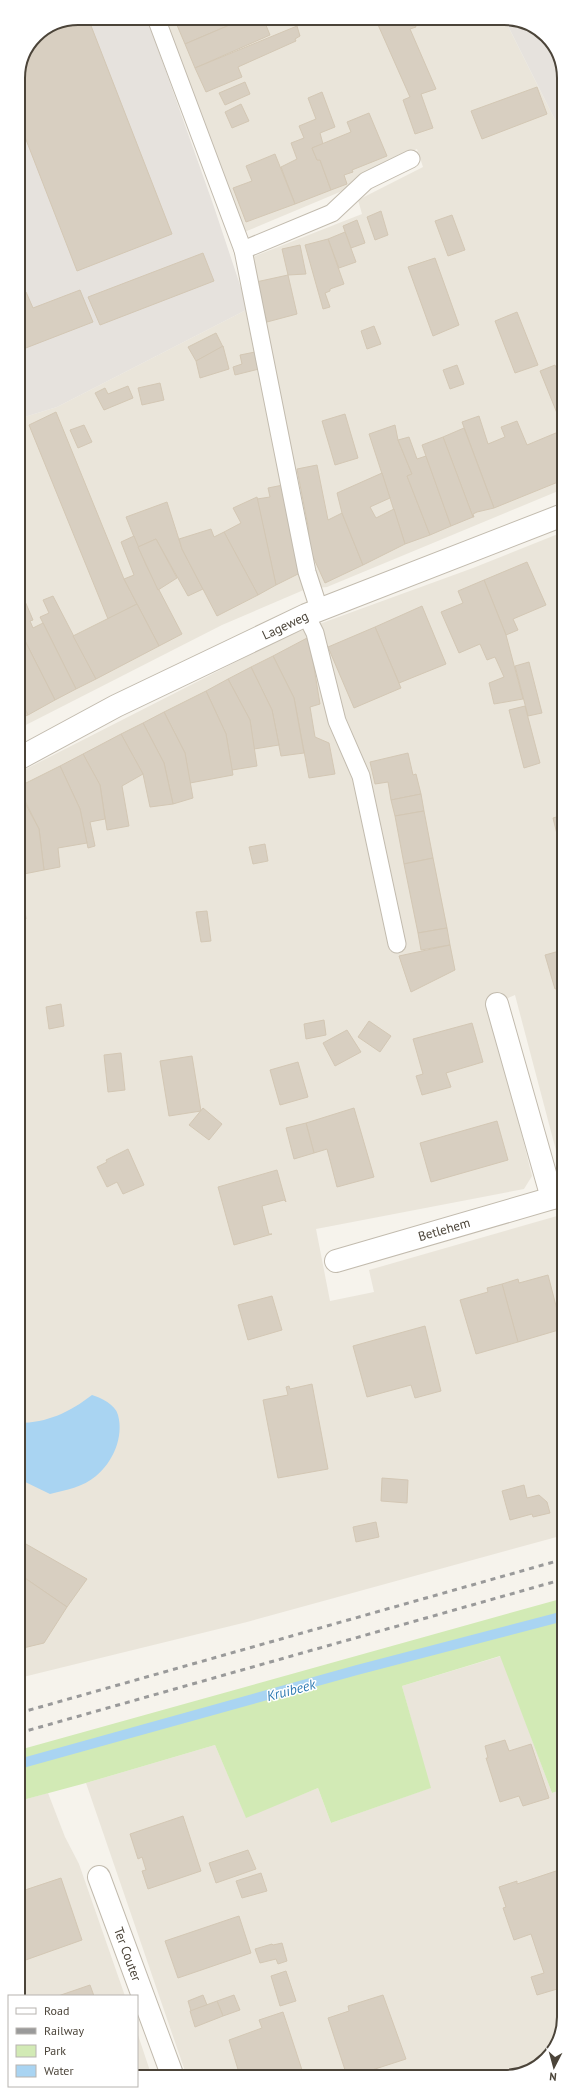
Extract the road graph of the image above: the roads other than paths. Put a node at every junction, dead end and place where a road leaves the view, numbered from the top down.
1 (159, 25) edge
2 (411, 159) dead end
3 (242, 250) junction
4 (557, 517) edge
5 (312, 612) junction
6 (25, 755) edge
7 (397, 944) dead end
8 (498, 1004) dead end
9 (557, 1193) edge
10 (557, 1196) edge
11 (336, 1261) dead end
12 (99, 1877) dead end
13 (170, 2070) edge

1 - 3 lane
2 - 3 lane
3 - 5 lane
4 - 5 street, Lageweg
5 - 6 street, Lageweg
5 - 7 lane
8 - 9 street, Betlehem
10 - 11 street, Betlehem
12 - 13 street, Ter Couter

